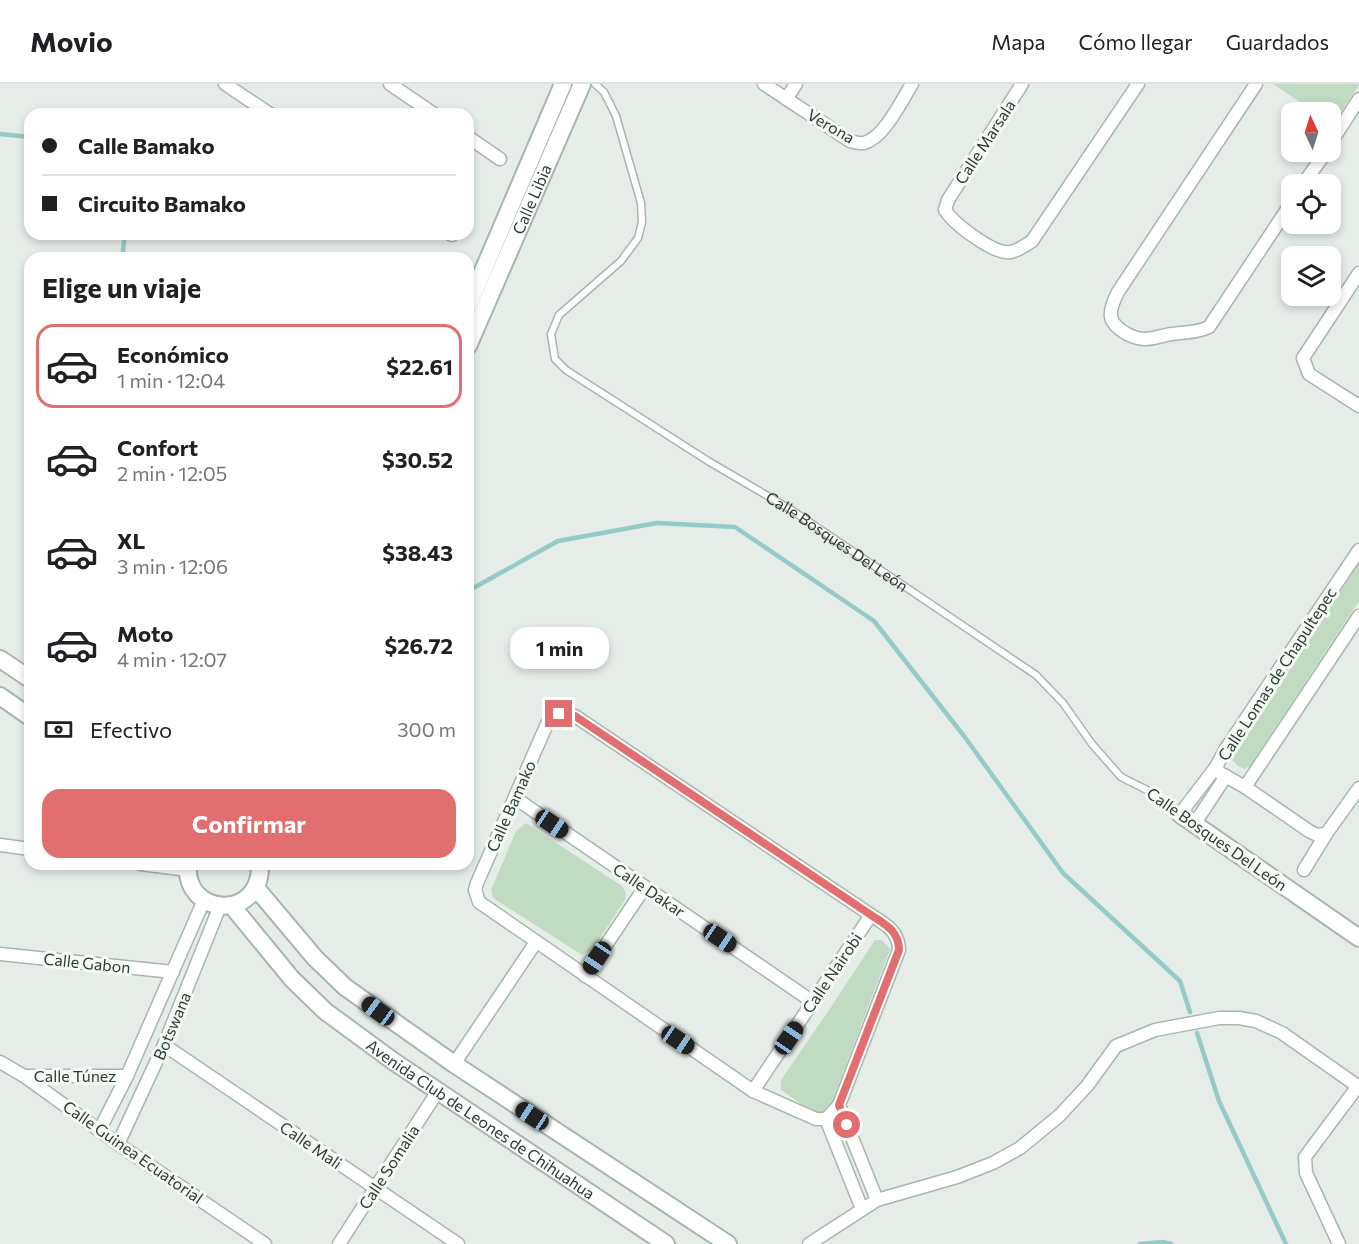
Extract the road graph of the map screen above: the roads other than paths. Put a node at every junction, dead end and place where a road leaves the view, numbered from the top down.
1 (225, 84) edge
2 (390, 84) edge
3 (563, 84) edge
4 (582, 84) edge
5 (595, 84) edge
6 (764, 84) edge
7 (795, 84) edge
8 (912, 84) edge
9 (1023, 84) edge
10 (1138, 84) edge
11 (1256, 84) edge
12 (786, 99) junction
13 (1359, 99) edge
14 (261, 108) edge
15 (425, 108) edge
16 (1341, 127) edge
17 (474, 144) edge
18 (500, 159) dead end
19 (1281, 219) edge
20 (1359, 273) edge
21 (474, 306) edge
22 (474, 306) edge
23 (1359, 406) edge
24 (1359, 550) edge
25 (1359, 616) edge
26 (0, 659) edge
27 (24, 675) edge
28 (0, 696) edge
29 (24, 713) edge
30 (1221, 772) junction
31 (1245, 787) junction
32 (1359, 788) edge
33 (515, 798) junction
34 (1187, 819) junction
35 (1326, 834) junction
36 (0, 845) edge
37 (24, 848) edge
38 (188, 870) edge
39 (260, 870) edge
40 (1304, 870) dead end
41 (645, 887) junction
42 (256, 888) junction
43 (204, 900) junction
44 (226, 906) junction
45 (871, 915) junction
46 (1359, 938) edge
47 (536, 942) junction
48 (0, 954) edge
49 (173, 972) junction
50 (585, 976) junction
51 (813, 1002) junction
52 (164, 1045) junction
53 (0, 1062) edge
54 (454, 1064) junction
55 (24, 1076) junction
56 (127, 1076) junction
57 (1358, 1087) edge
58 (438, 1091) junction
59 (753, 1091) junction
60 (839, 1105) junction
61 (826, 1119) junction
62 (100, 1129) junction
63 (118, 1143) junction
64 (375, 1189) junction
65 (877, 1200) junction
66 (862, 1209) junction
67 (265, 1244) edge
68 (339, 1244) edge
69 (458, 1244) edge
70 (666, 1244) edge
71 (728, 1244) edge
72 (809, 1244) edge
73 (1339, 1244) edge

1 - 14 street
2 - 15 street
3 - 21 street, Calle Libia
4 - 22 street, Calle Libia
5 - 34 lane, Calle Bosques Del León
6 - 12 street, Verona
7 - 12 street
8 - 12 street, Verona
9 - 10 street, Calle Marsala
11 - 19 street
13 - 16 street
17 - 18 street
20 - 23 street
24 - 30 street, Calle Lomas de Chapultepec
25 - 31 street
26 - 27 street
28 - 29 street
30 - 31 street, Calle Lomas de Chapultepec
30 - 34 street, Calle Lomas de Chapultepec
31 - 35 street, Calle Lomas de Chapultepec
32 - 35 street
33 - 41 street, Calle Dakar
33 - 45 street, Calle Bamako
33 - 47 street, Calle Bamako
34 - 46 street, Calle Bosques Del León
35 - 40 street
36 - 37 street
38 - 43 street
39 - 42 street
41 - 50 street
41 - 51 street, Calle Dakar
42 - 44 street
42 - 54 street, Avenida Club de Leones de Chihuahua
43 - 44 street
43 - 49 street, Botswana
44 - 52 street, Botswana
44 - 58 street, Avenida Club de Leones de Chihuahua
45 - 51 street, Calle Nairobi
45 - 60 street
47 - 50 street, Calle Bamako
47 - 54 street
48 - 49 street, Calle Gabon
49 - 56 street, Botswana
50 - 59 street, Calle Bamako
51 - 59 street, Calle Nairobi
52 - 63 street, Botswana
52 - 64 street, Calle Mali
53 - 55 street, Calle Guinea Ecuatorial
54 - 71 street, Avenida Club de Leones de Chihuahua
55 - 56 street, Calle Túnez
55 - 62 street, Calle Guinea Ecuatorial
56 - 62 street, Botswana
57 - 65 street
57 - 73 street
58 - 64 street, Calle Somalia
58 - 70 street, Avenida Club de Leones de Chihuahua
59 - 61 street, Calle Bamako
60 - 61 street
60 - 65 street
61 - 66 street
62 - 63 street, Calle Guinea Ecuatorial
63 - 67 street, Calle Guinea Ecuatorial
64 - 68 street, Calle Somalia
64 - 69 street, Calle Mali
65 - 66 street
66 - 72 street

